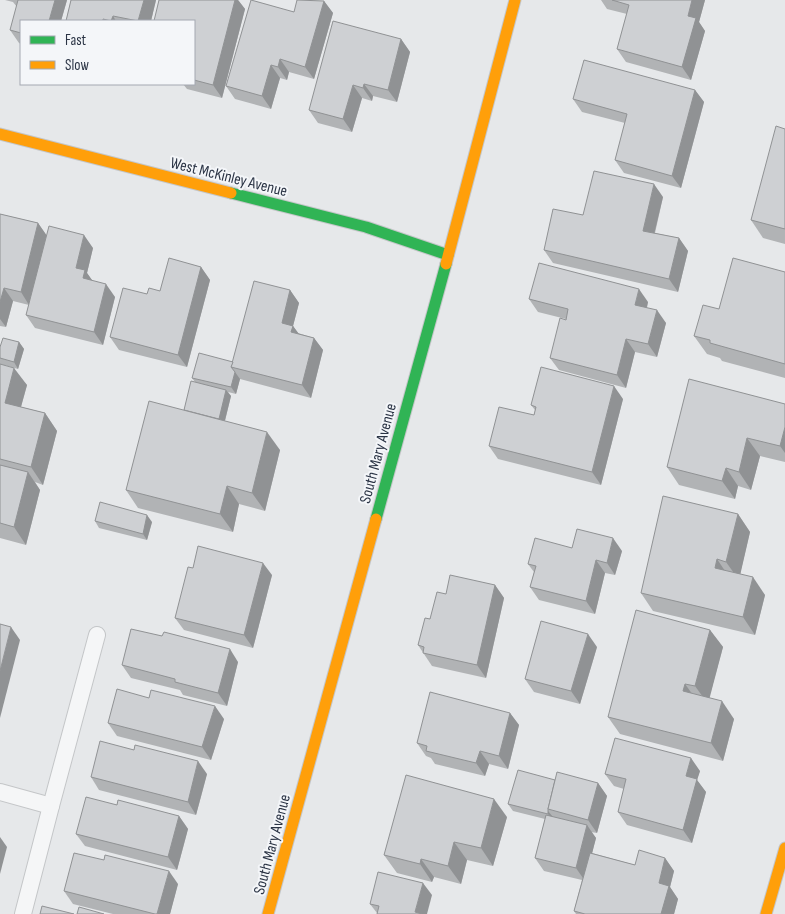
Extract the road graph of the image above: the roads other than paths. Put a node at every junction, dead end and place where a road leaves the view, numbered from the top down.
1 (514, 0) edge
2 (0, 134) edge
3 (448, 255) junction
4 (96, 635) dead end
5 (0, 792) edge
6 (51, 806) junction
7 (785, 848) edge
8 (23, 914) edge
9 (268, 914) edge
10 (766, 914) edge

1 - 3 main road, South Mary Avenue
2 - 3 main road, West McKinley Avenue
3 - 9 main road, South Mary Avenue
4 - 6 lane
5 - 6 lane
6 - 8 lane
7 - 10 main road

